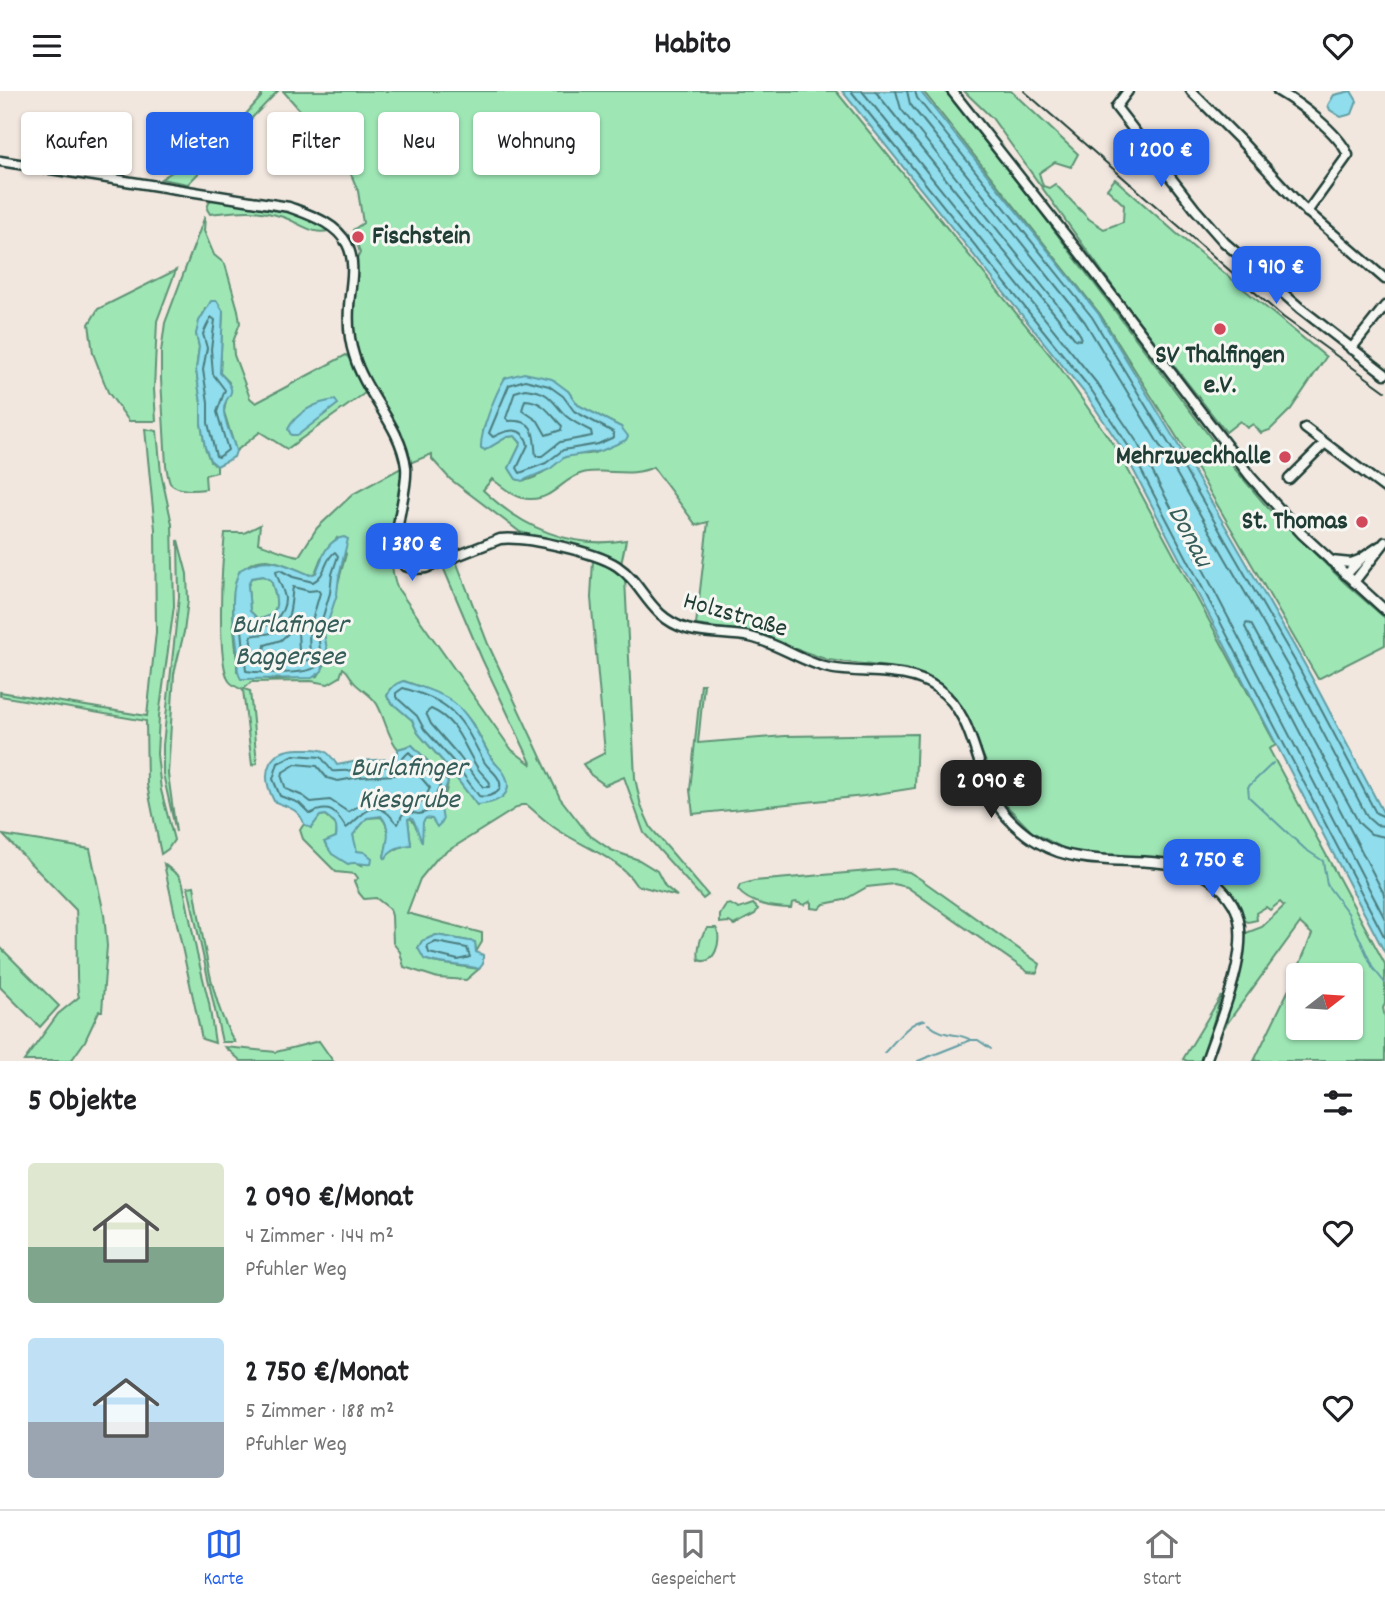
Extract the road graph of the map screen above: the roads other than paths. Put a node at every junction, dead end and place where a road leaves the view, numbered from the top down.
1 (952, 91) edge
2 (1128, 91) edge
3 (1191, 91) edge
4 (1278, 91) edge
5 (0, 161) edge
6 (1307, 212) junction
7 (1385, 279) edge
8 (1385, 306) edge
9 (1351, 349) junction
10 (1385, 374) edge
11 (1305, 428) dead end
12 (1324, 444) junction
13 (1289, 479) dead end
14 (1385, 488) edge
15 (1383, 544) edge
16 (1362, 558) junction
17 (1330, 561) junction
18 (1346, 575) junction
19 (1354, 582) junction
20 (1385, 610) edge
21 (1206, 1061) edge

1 - 17 street
2 - 9 street
3 - 6 street
4 - 6 street
5 - 21 street, Holzstraße
6 - 7 street
8 - 9 street
9 - 10 street
11 - 12 street
12 - 13 street
12 - 14 street
15 - 16 street
15 - 19 street
16 - 17 street
16 - 18 street
17 - 18 street
18 - 19 street
19 - 20 street

